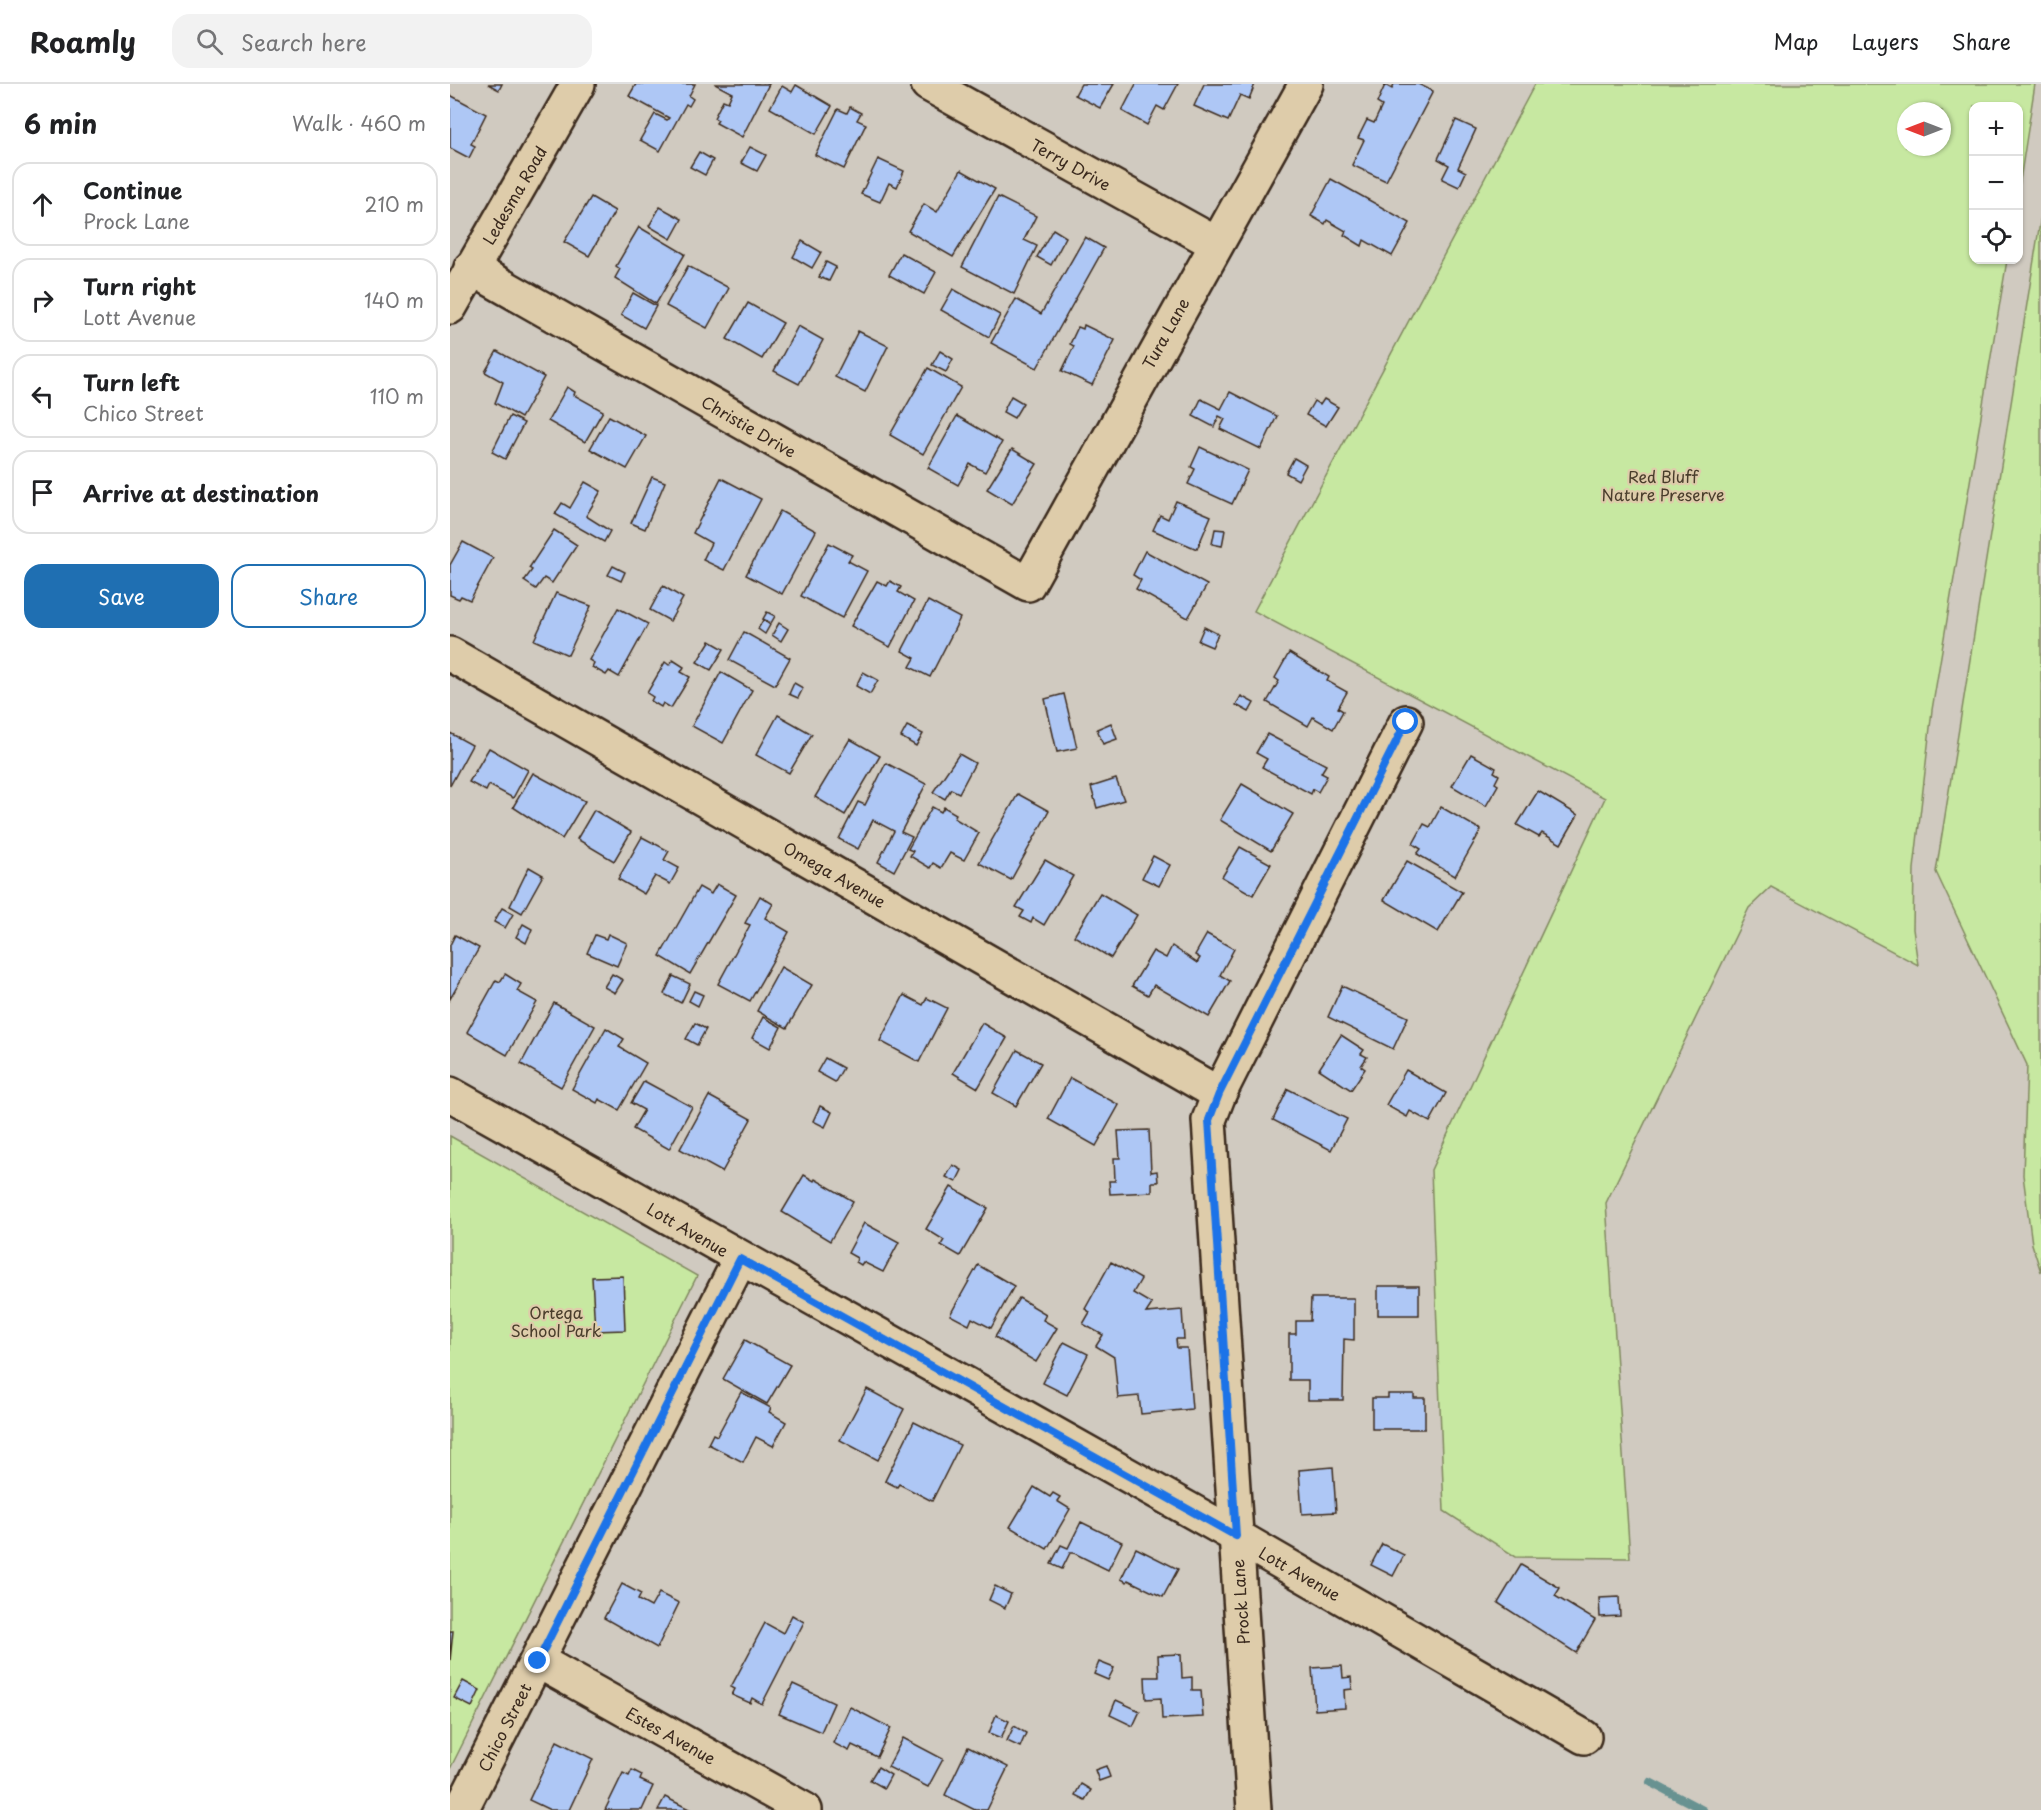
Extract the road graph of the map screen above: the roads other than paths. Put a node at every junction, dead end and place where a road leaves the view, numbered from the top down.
1 (578, 84) edge
2 (928, 84) edge
3 (1306, 84) edge
4 (1215, 243) junction
5 (471, 268) junction
6 (450, 307) edge
7 (1028, 584) joint
8 (450, 654) edge
9 (1406, 722) dead end
10 (450, 1094) edge
11 (1219, 1094) junction
12 (740, 1259) junction
13 (1236, 1536) junction
14 (538, 1661) junction
15 (1584, 1737) dead end
16 (462, 1810) edge
17 (805, 1810) edge
18 (1254, 1810) edge

1 - 5 street, Ledesma Road
2 - 4 street, Terry Drive
3 - 4 street, Tura Lane
4 - 7 street, Tura Lane
5 - 6 street, Ledesma Road
5 - 7 street, Christie Drive
8 - 11 street, Omega Avenue
9 - 11 street, Prock Lane
10 - 12 street, Lott Avenue
11 - 13 street, Prock Lane
12 - 13 street, Lott Avenue
12 - 14 street, Chico Street
13 - 15 street, Lott Avenue
13 - 18 street, Prock Lane
14 - 16 street, Chico Street
14 - 17 street, Estes Avenue

